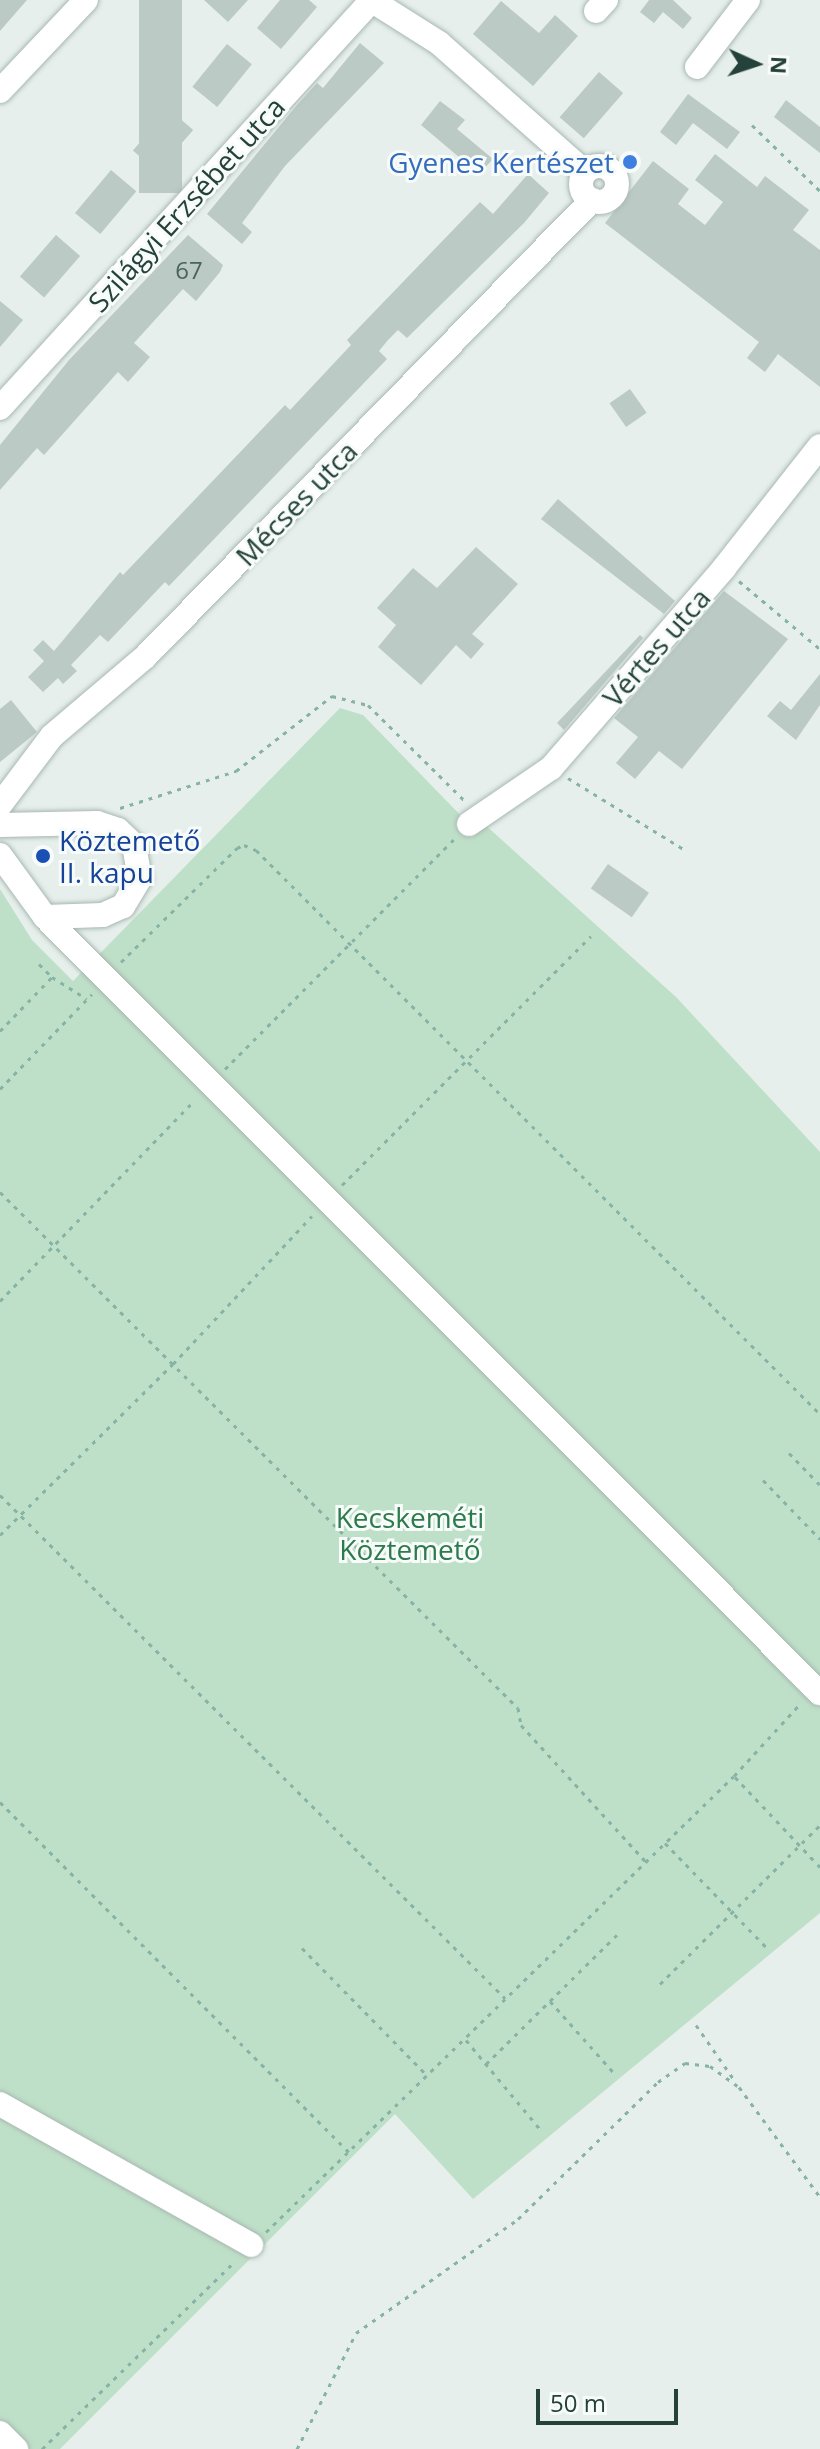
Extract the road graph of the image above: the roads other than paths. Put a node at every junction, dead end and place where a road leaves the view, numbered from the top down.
1 (86, 0) edge
2 (371, 0) edge
3 (748, 0) edge
4 (697, 67) dead end
5 (0, 91) edge
6 (0, 408) edge
7 (820, 446) edge
8 (0, 805) edge
9 (469, 824) road end
10 (0, 825) edge
11 (0, 855) edge
12 (45, 917) junction
13 (817, 1691) edge
14 (0, 2104) edge
15 (251, 2245) road end
16 (0, 2433) edge
17 (16, 2449) edge

1 - 5 street
2 - 6 street, Szilágyi Erzsébet utca
2 - 8 street, Mécses utca
3 - 4 street
7 - 9 street, Vértes utca
10 - 12 street
11 - 12 street
12 - 13 street
14 - 15 street
16 - 17 street

